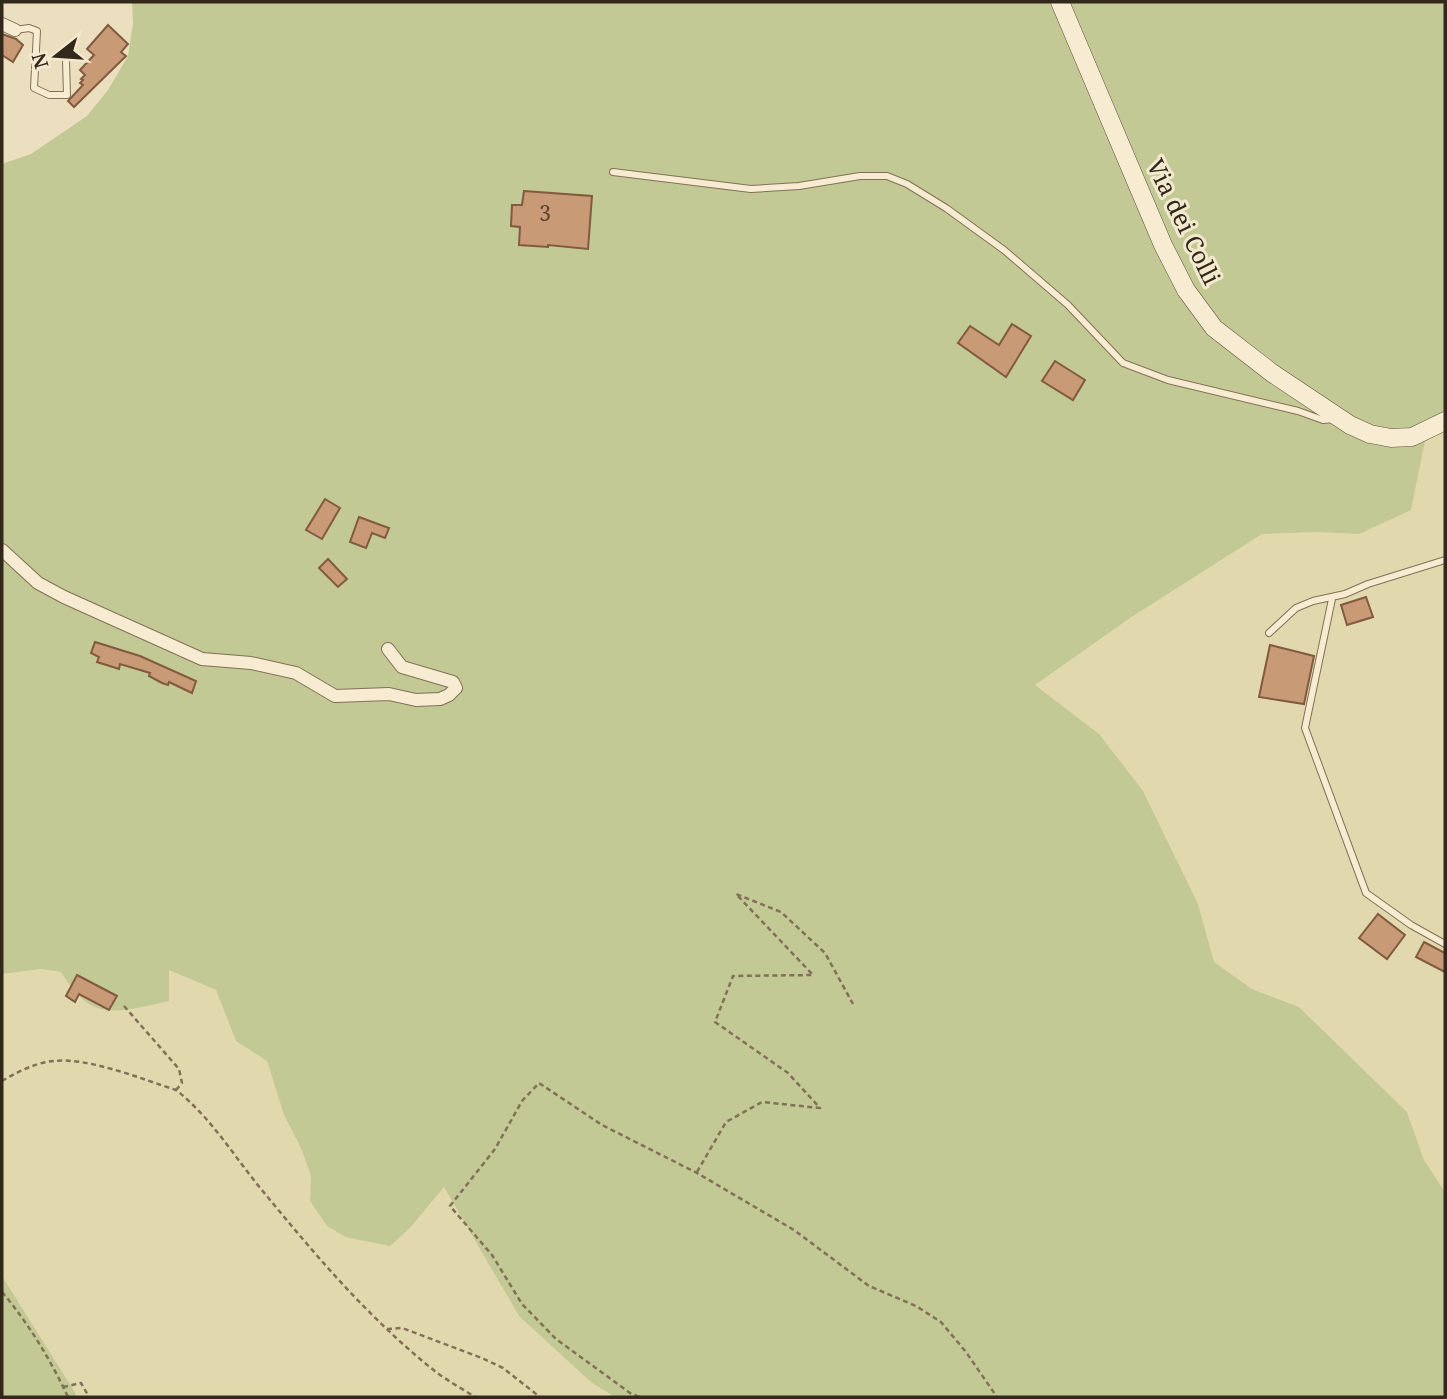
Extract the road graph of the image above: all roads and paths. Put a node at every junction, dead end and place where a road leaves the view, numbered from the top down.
1 (1060, 2) edge
2 (2, 24) edge
3 (15, 30) joint
4 (66, 60) dead end
5 (613, 172) dead end
6 (1339, 418) junction
7 (1445, 421) edge
8 (2, 550) edge
9 (1445, 560) edge
10 (1332, 599) junction
11 (1269, 633) dead end
12 (388, 649) dead end
13 (1445, 944) edge
14 (853, 1004) dead end
15 (124, 1006) dead end
16 (2, 1081) edge
17 (176, 1090) junction
18 (697, 1173) junction
19 (2, 1292) edge
20 (387, 1329) junction
21 (63, 1387) junction
22 (68, 1397) edge
23 (89, 1397) edge
24 (475, 1397) edge
25 (540, 1397) edge
26 (639, 1397) edge
27 (997, 1397) edge

1 - 6 main road, Via dei Colli
2 - 3 street
3 - 4 lane
5 - 6 lane
6 - 7 main road, Via dei Colli
8 - 12 street
9 - 10 lane
10 - 11 lane
10 - 13 lane
14 - 18 path
15 - 17 path
16 - 17 path
17 - 20 path
18 - 26 path
18 - 27 path
19 - 21 path
20 - 24 path
20 - 25 path
21 - 22 path
21 - 23 path

